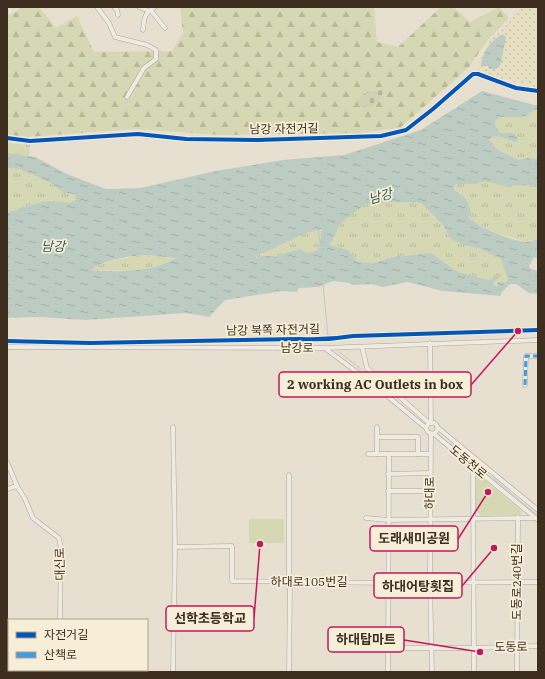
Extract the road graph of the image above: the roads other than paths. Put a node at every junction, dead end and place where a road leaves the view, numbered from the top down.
1 (97, 7) edge
2 (114, 7) edge
3 (139, 7) edge
4 (155, 7) edge
5 (148, 11) junction
6 (118, 16) dead end
7 (165, 28) dead end
8 (143, 30) dead end
9 (127, 97) dead end
10 (538, 340) edge
11 (430, 343) junction
12 (7, 346) edge
13 (362, 347) junction
14 (325, 348) junction
15 (538, 356) edge
16 (370, 371) junction
17 (364, 377) junction
18 (525, 385) dead end
19 (430, 423) junction
20 (173, 427) dead end
21 (377, 427) dead end
22 (438, 427) junction
23 (426, 428) junction
24 (432, 434) junction
25 (377, 437) junction
26 (368, 454) dead end
27 (377, 454) junction
28 (388, 454) junction
29 (418, 454) junction
30 (430, 454) junction
31 (477, 460) junction
32 (7, 462) edge
33 (473, 466) junction
34 (388, 474) junction
35 (430, 474) junction
36 (289, 475) dead end
37 (497, 476) junction
38 (493, 482) junction
39 (17, 486) junction
40 (7, 489) edge
41 (388, 491) junction
42 (430, 491) junction
43 (538, 510) edge
44 (518, 517) junction
45 (366, 518) dead end
46 (474, 518) junction
47 (430, 519) junction
48 (536, 519) edge
49 (388, 520) junction
50 (175, 547) junction
51 (290, 582) junction
52 (430, 582) junction
53 (474, 582) junction
54 (517, 582) junction
55 (538, 582) edge
56 (388, 583) junction
57 (60, 619) edge
58 (516, 646) junction
59 (538, 646) edge
60 (432, 647) junction
61 (364, 648) dead end
62 (388, 648) junction
63 (474, 648) junction
64 (173, 672) edge
65 (289, 672) edge
66 (388, 672) edge
67 (432, 672) edge
68 (474, 672) edge
69 (517, 672) edge

1 - 9 street
2 - 6 street
3 - 5 street
4 - 5 street
5 - 7 street
5 - 8 street
10 - 11 street, 남강로
11 - 13 street, 남강로
11 - 19 street
12 - 14 street, 남강로
13 - 14 street, 남강로
13 - 16 street
14 - 17 street
15 - 18 street
16 - 17 street
16 - 19 street
17 - 23 street
19 - 22 street
19 - 23 street
20 - 50 street
21 - 25 street
22 - 24 street
22 - 31 street, 도동천로
23 - 24 street
24 - 30 street, 하대로
24 - 33 street, 도동천로
25 - 27 street
25 - 29 street
26 - 27 street
27 - 28 street
28 - 29 street
28 - 34 street
29 - 30 street
30 - 35 street, 하대로
31 - 33 street
31 - 37 street, 도동천로
32 - 39 street
33 - 38 street, 도동천로
33 - 46 street
34 - 35 street
34 - 41 street
35 - 42 street, 하대로
36 - 51 street
37 - 38 street
37 - 43 street, 도동천로
38 - 48 street, 도동천로
39 - 40 street
39 - 57 street, 대신로
41 - 42 street
41 - 49 street
42 - 47 street, 하대로
44 - 46 street
44 - 48 street
44 - 54 street, 도동로240번길
45 - 49 street
46 - 47 street
46 - 53 street
47 - 49 street
47 - 52 street, 하대로
49 - 56 street
50 - 51 street, 하대로105번길
50 - 64 street
51 - 56 street, 하대로105번길
51 - 65 street
52 - 53 street, 하대로105번길
52 - 56 street, 하대로105번길
52 - 60 street, 하대로
53 - 54 street, 하대로105번길
53 - 63 street
54 - 55 street, 하대로105번길
54 - 58 street, 도동로240번길
56 - 62 street
58 - 59 street, 도동로
58 - 63 street, 도동로
58 - 69 street, 도동로240번길
60 - 62 street, 도동로
60 - 63 street, 도동로
60 - 67 street, 하대로
61 - 62 street, 도동로
62 - 66 street
63 - 68 street

